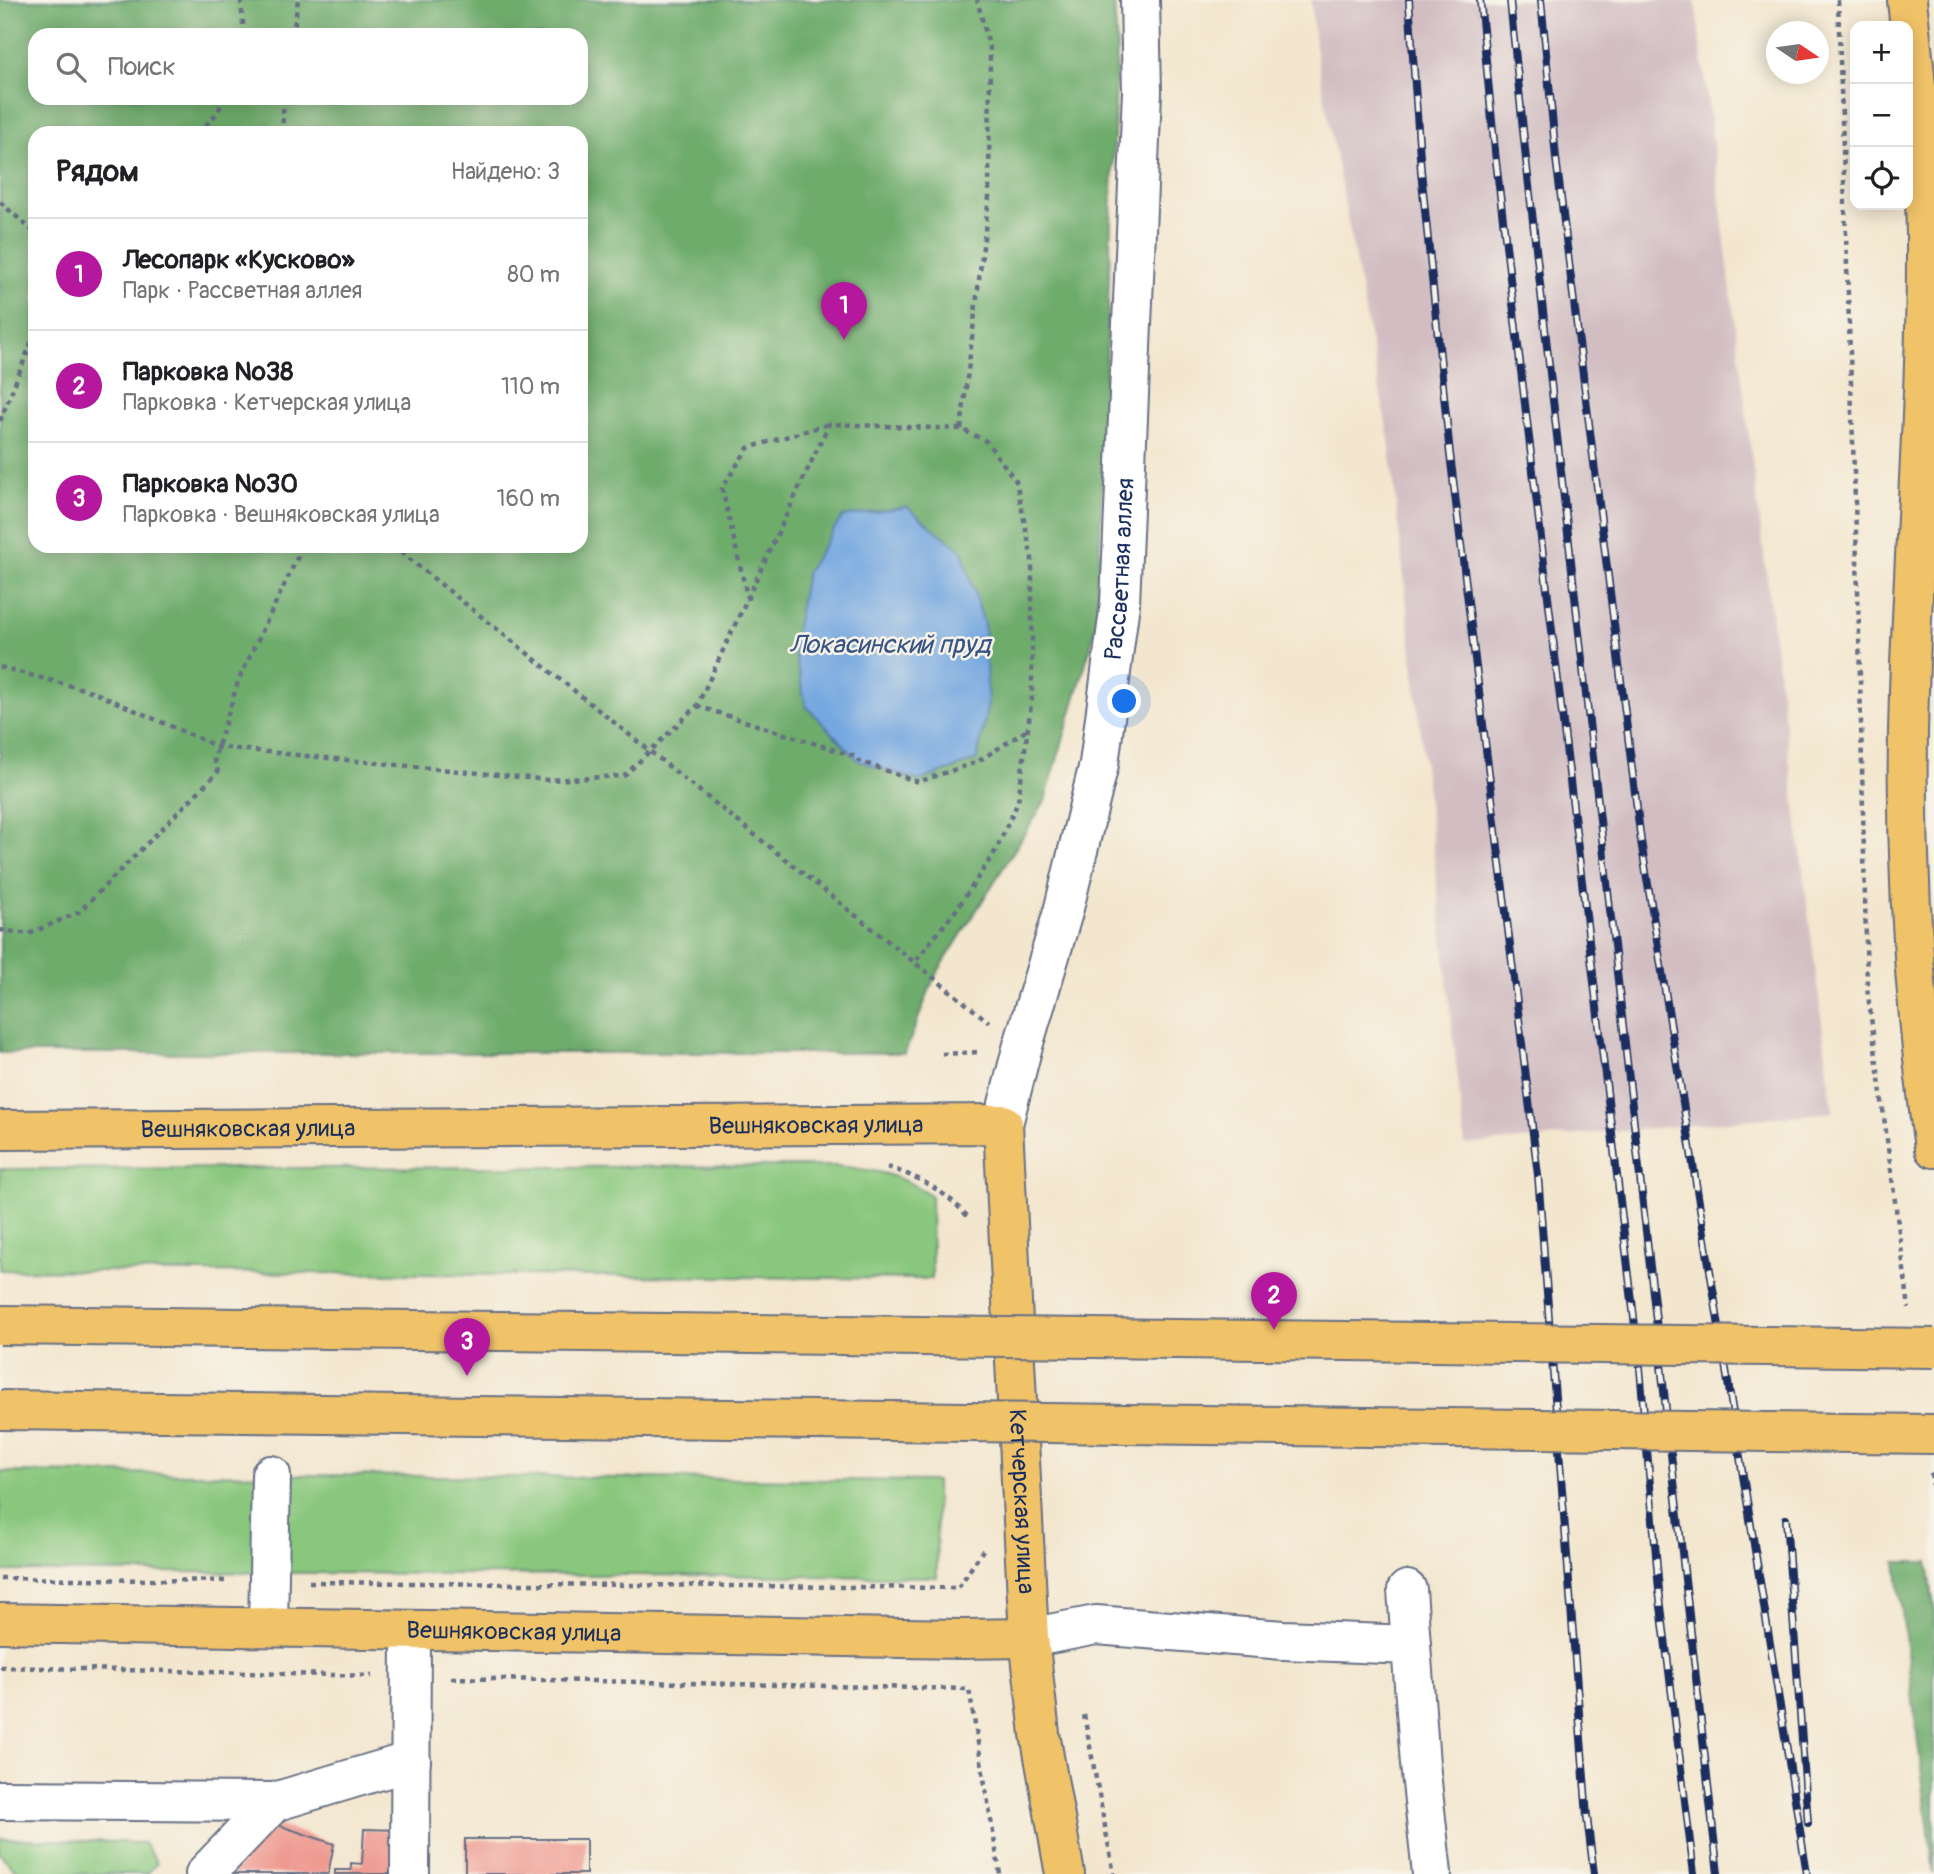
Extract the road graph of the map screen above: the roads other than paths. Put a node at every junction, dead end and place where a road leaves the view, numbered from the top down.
1 (1140, 0) edge
2 (1911, 3) edge
3 (1921, 684) edge
4 (1003, 1124) junction
5 (0, 1130) edge
6 (1933, 1139) edge
7 (0, 1325) edge
8 (1934, 1348) edge
9 (0, 1410) edge
10 (1932, 1450) edge
11 (271, 1475) dead end
12 (1407, 1590) dead end
13 (0, 1623) edge
14 (268, 1627) junction
15 (411, 1630) junction
16 (1029, 1638) junction
17 (1411, 1645) junction
18 (411, 1760) junction
19 (0, 1800) edge
20 (274, 1802) junction
21 (205, 1874) edge
22 (410, 1874) edge
23 (1065, 1874) edge
24 (1432, 1874) edge

1 - 4 street, Рассветная аллея
2 - 3 main road
3 - 6 main road
4 - 5 main road, Вешняковская улица
4 - 16 main road, Кетчерская улица
7 - 8 main road, bridge
9 - 10 main road, bridge
11 - 14 street
12 - 17 street
13 - 14 main road, Вешняковская улица
14 - 15 main road, Вешняковская улица
15 - 16 main road, Вешняковская улица
15 - 18 street
16 - 17 street
16 - 23 main road, Кетчерская улица
17 - 24 street
18 - 20 street
18 - 22 street
19 - 20 street
20 - 21 street

